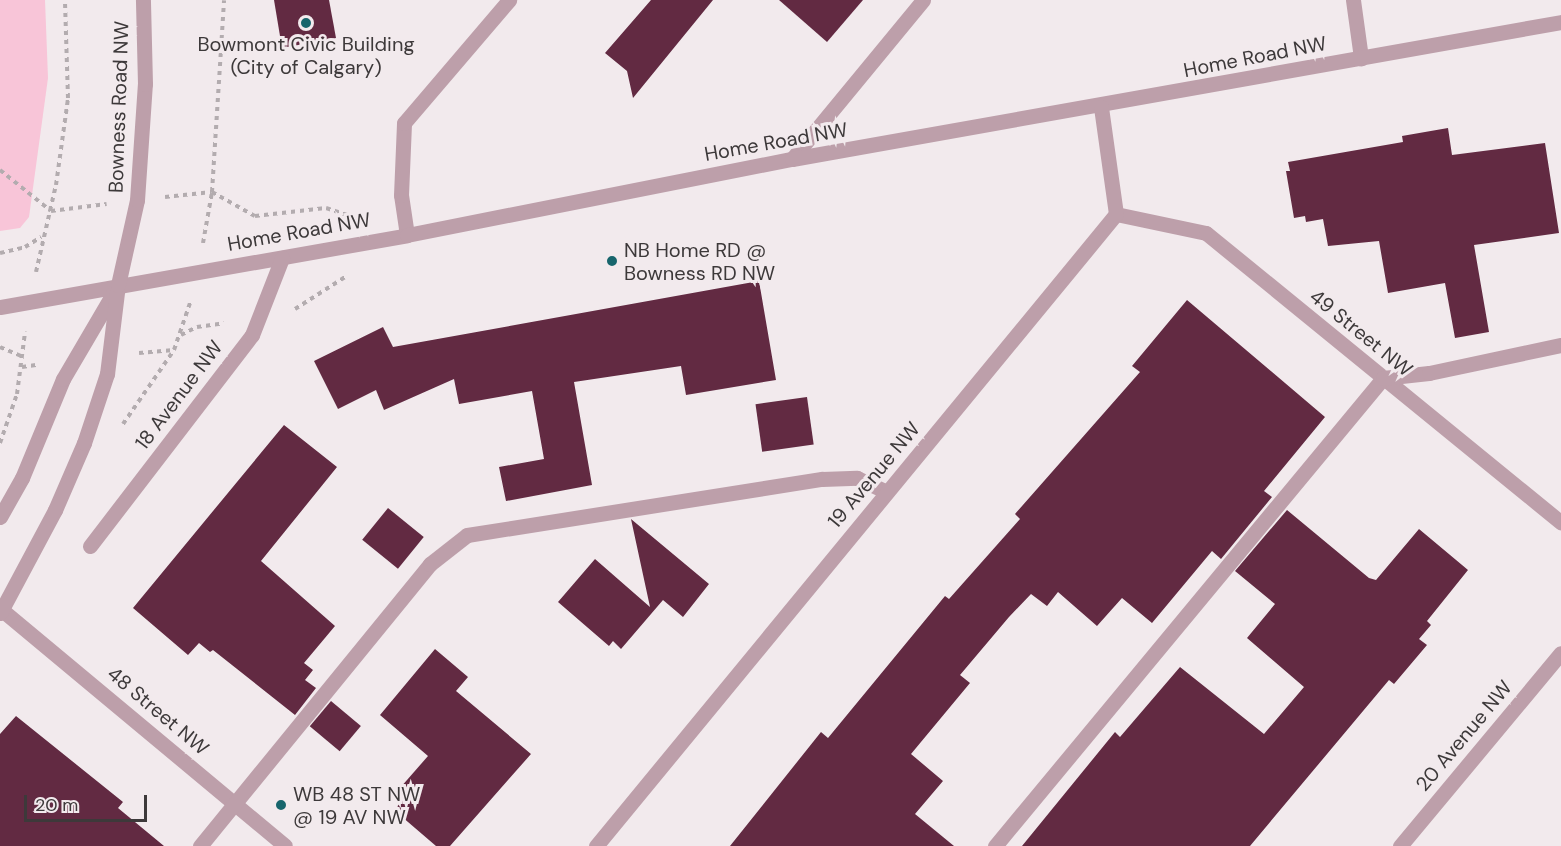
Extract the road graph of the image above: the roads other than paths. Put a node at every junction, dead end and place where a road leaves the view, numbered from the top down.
1 (143, 0) edge
2 (509, 0) edge
3 (923, 0) edge
4 (1353, 0) edge
5 (1561, 22) edge
6 (1361, 58) junction
7 (1101, 107) junction
8 (792, 159) junction
9 (1116, 214) junction
10 (407, 235) junction
11 (282, 258) junction
12 (118, 285) junction
13 (0, 307) edge
14 (1561, 345) edge
15 (1383, 378) junction
16 (887, 492) junction
17 (0, 517) edge
18 (1561, 523) edge
19 (90, 546) dead end
20 (1, 611) edge
21 (1561, 653) edge
22 (234, 802) junction
23 (200, 846) edge
24 (285, 846) edge
25 (596, 846) edge
26 (995, 846) edge
27 (1400, 846) edge

1 - 12 street, Bowness Road NW
2 - 10 street
3 - 8 street
4 - 6 street
5 - 6 street, Home Road NW
6 - 7 street, Home Road NW
7 - 8 street, Home Road NW
7 - 9 street
8 - 10 street, Home Road NW
9 - 15 street, 49 Street NW
9 - 16 street, 19 Avenue NW
10 - 11 street, Home Road NW
11 - 12 street, Home Road NW
11 - 19 street, 18 Avenue NW
12 - 13 street, Home Road NW
12 - 17 street, Bowness Road NW
12 - 20 street, Bowness Road NW
14 - 15 street
15 - 18 street, 49 Street NW
15 - 26 street
16 - 22 street
16 - 25 street, 19 Avenue NW
20 - 22 street, 48 Street NW
21 - 27 street, 20 Avenue NW
22 - 23 street
22 - 24 street, 48 Street NW

